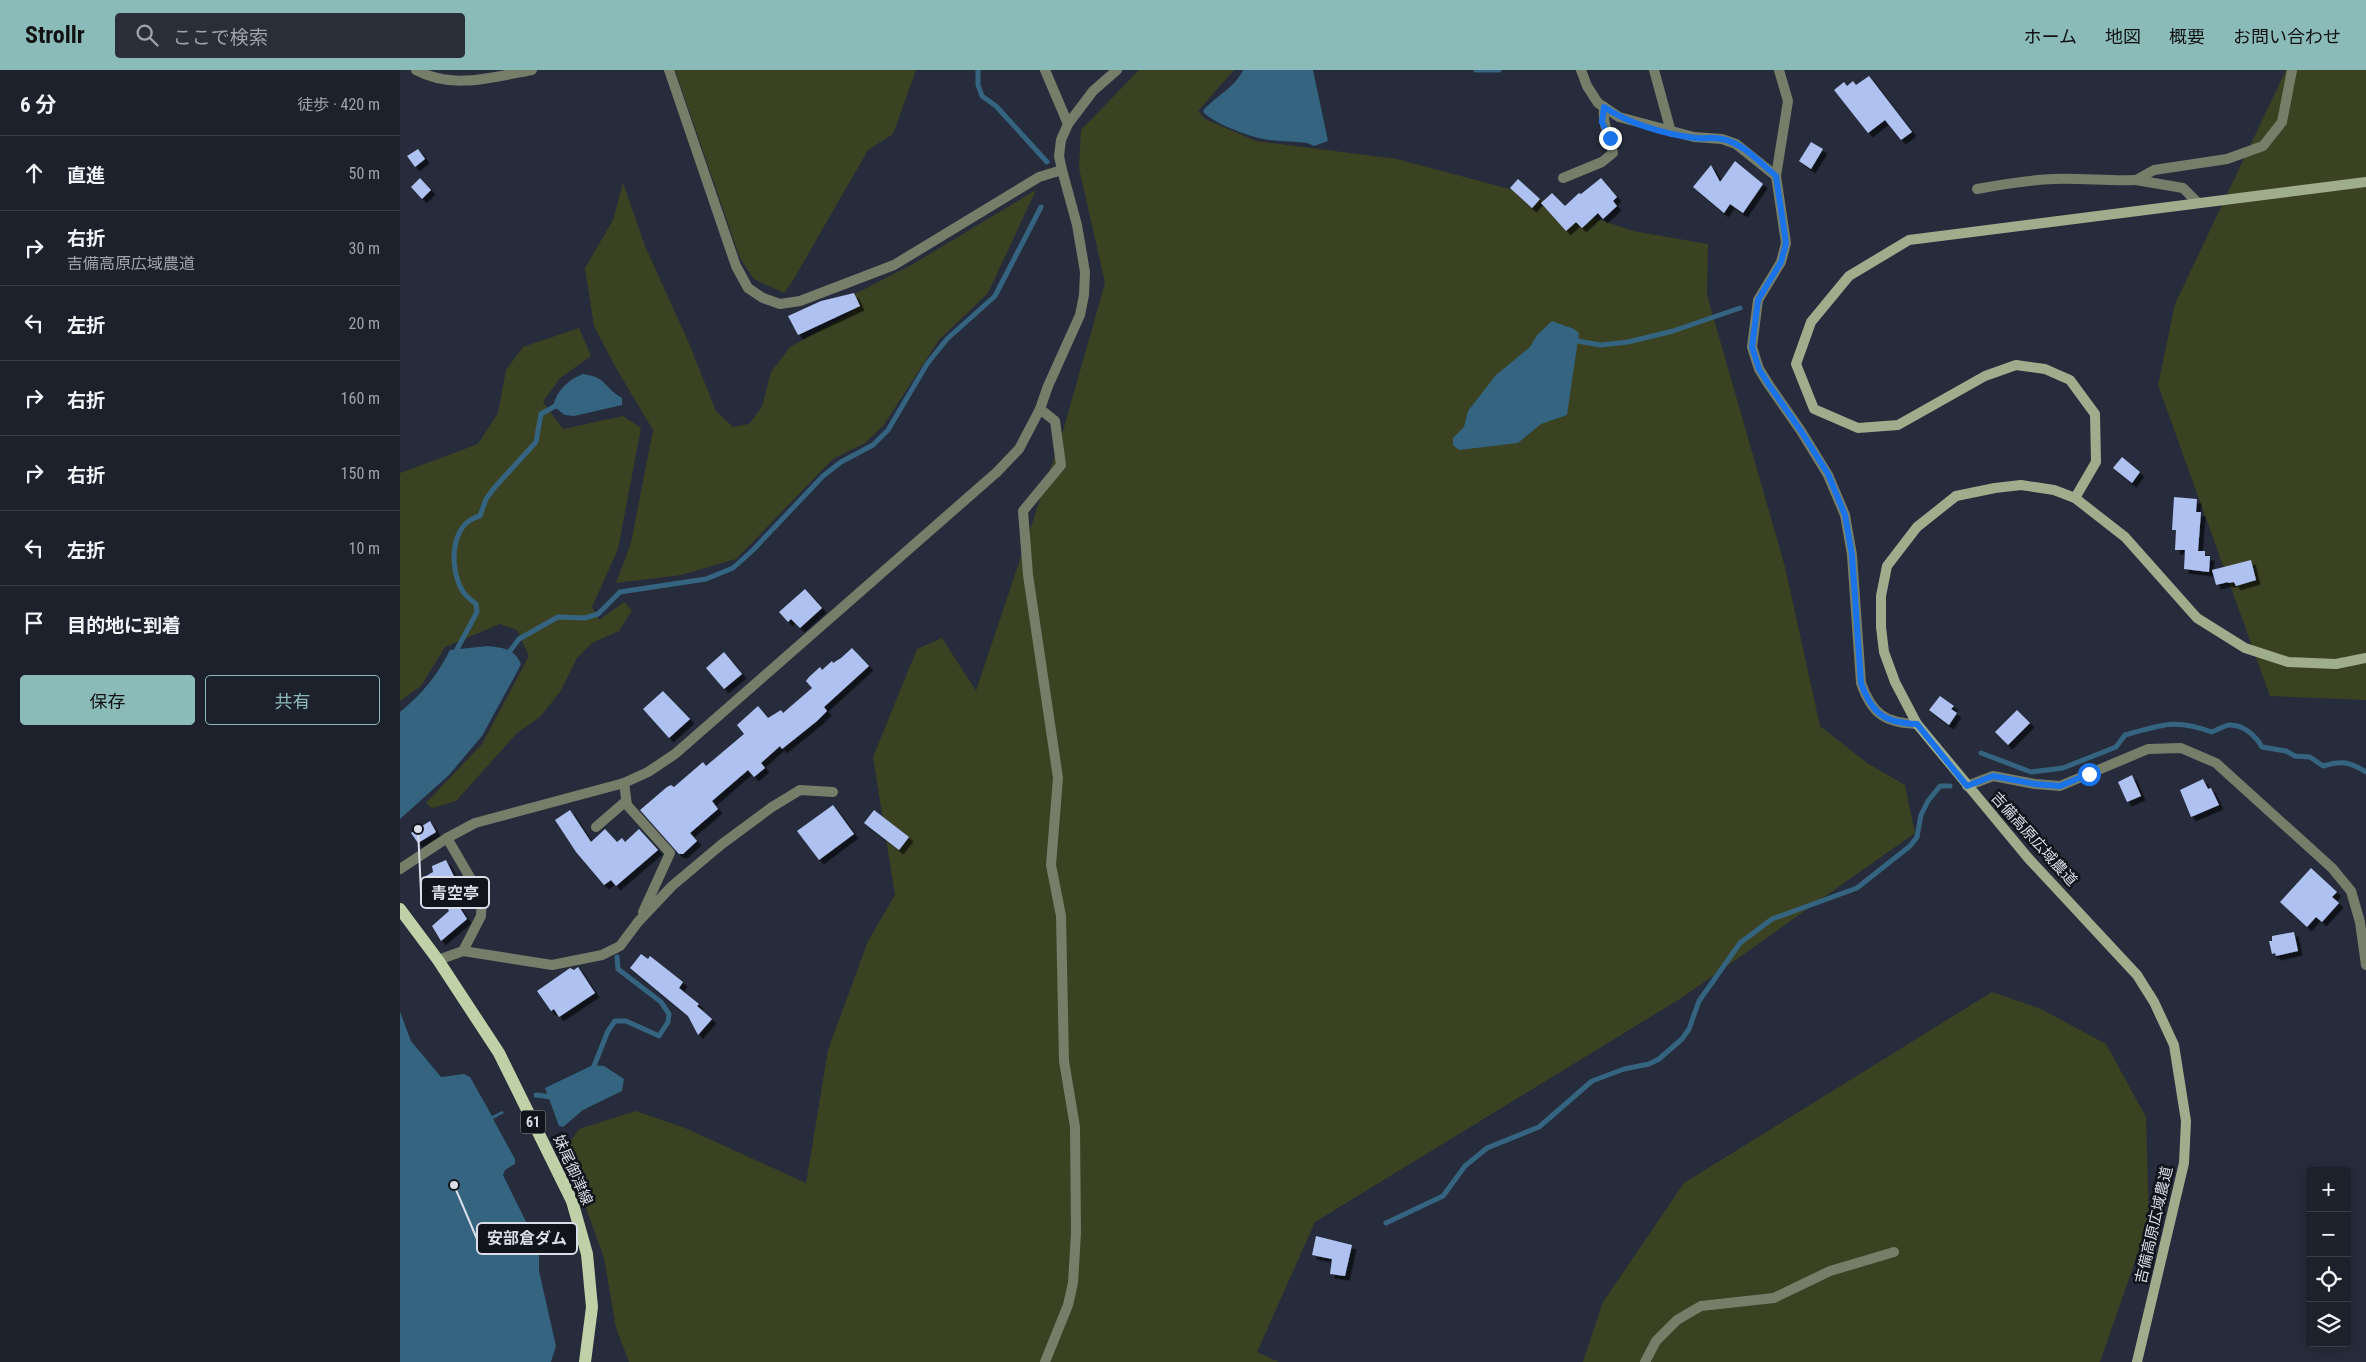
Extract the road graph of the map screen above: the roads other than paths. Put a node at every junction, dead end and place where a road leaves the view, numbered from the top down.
1 (416, 70) edge
2 (532, 70) edge
3 (669, 70) edge
4 (1045, 70) edge
5 (1117, 70) edge
6 (1581, 70) edge
7 (1654, 70) edge
8 (1779, 70) edge
9 (2292, 70) edge
10 (1604, 107) junction
11 (1068, 124) junction
12 (1671, 132) junction
13 (1062, 170) junction
14 (1776, 176) junction
15 (1563, 178) dead end
16 (2136, 180) junction
17 (2366, 182) edge
18 (1977, 189) dead end
19 (2198, 203) junction
20 (1040, 409) junction
21 (2075, 498) junction
22 (2366, 658) edge
23 (1917, 724) junction
24 (624, 783) junction
25 (1967, 786) junction
26 (833, 792) dead end
27 (626, 801) junction
28 (596, 827) dead end
29 (447, 838) junction
30 (400, 869) edge
31 (400, 909) edge
32 (638, 922) junction
33 (463, 951) junction
34 (438, 960) junction
35 (2366, 966) edge
36 (1894, 1252) dead end
37 (585, 1362) edge
38 (1045, 1362) edge
39 (1645, 1362) edge
40 (2137, 1362) edge

1 - 2 street
3 - 13 street
4 - 11 street
5 - 11 street
6 - 10 street
7 - 12 street
8 - 14 street
9 - 16 street
10 - 12 street
10 - 15 street
11 - 13 street
12 - 14 street
13 - 20 street
14 - 23 street
16 - 18 street
16 - 19 street
17 - 19 street
19 - 21 street
20 - 24 street
20 - 38 street
21 - 22 street, 吉備高原広域農道
21 - 23 street, 吉備高原広域農道
23 - 25 street, 吉備高原広域農道
24 - 27 street
24 - 29 street
25 - 35 street
25 - 40 street, 吉備高原広域農道
26 - 32 street
27 - 28 street
27 - 32 street
29 - 30 street
29 - 33 street
31 - 34 main road, 妹尾御津線 / 61
32 - 33 street
33 - 34 street
34 - 37 main road, 妹尾御津線 / 61
36 - 39 street

